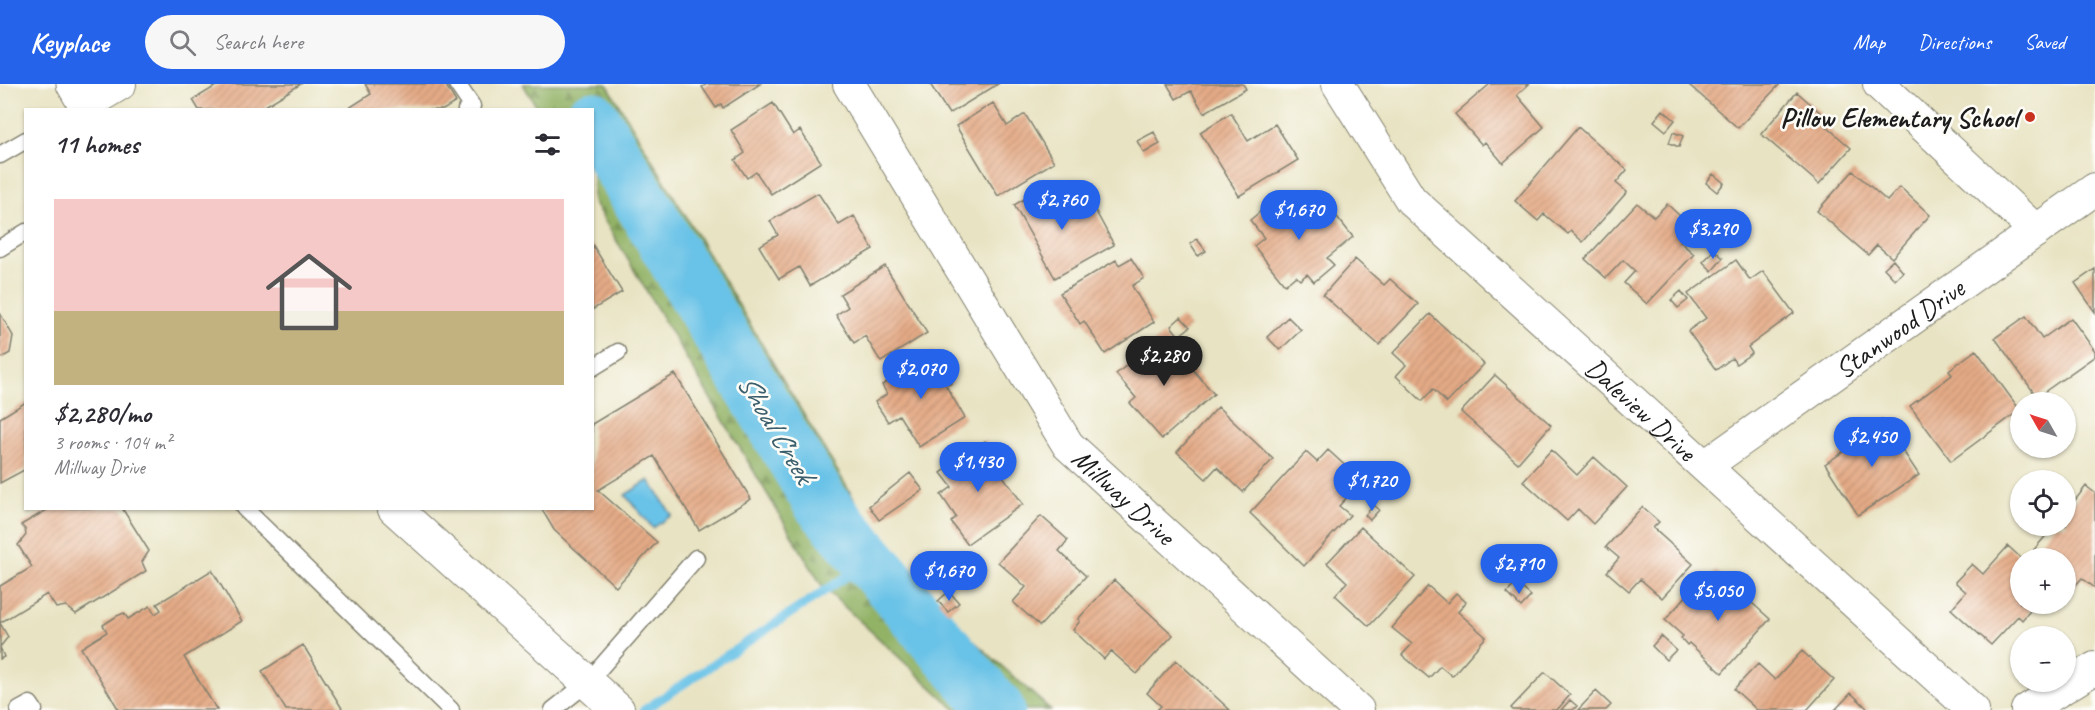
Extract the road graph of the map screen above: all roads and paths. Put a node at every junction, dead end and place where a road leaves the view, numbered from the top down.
1 (120, 84) edge
2 (458, 84) edge
3 (849, 84) edge
4 (1338, 84) edge
5 (1879, 84) edge
6 (81, 102) edge
7 (469, 108) edge
8 (24, 141) edge
9 (0, 155) edge
10 (2095, 189) edge
11 (2036, 231) junction
12 (24, 233) edge
13 (0, 248) edge
14 (618, 352) dead end
15 (594, 367) edge
16 (1705, 466) junction
17 (246, 510) edge
18 (396, 510) edge
19 (696, 558) dead end
20 (2095, 668) edge
21 (587, 683) junction
22 (20, 710) edge
23 (33, 710) edge
24 (451, 710) edge
25 (553, 710) edge
26 (618, 710) edge
27 (1358, 710) edge
28 (1973, 710) edge
29 (2027, 710) edge

1 - 6 street
2 - 7 lane
3 - 27 street, Millway Drive
4 - 16 street, Daleview Drive
5 - 11 street
8 - 9 lane
10 - 11 street, Stanwood Drive
11 - 16 street, Stanwood Drive
12 - 13 lane
14 - 15 lane
16 - 28 street, Daleview Drive
17 - 24 lane
18 - 21 street
19 - 21 lane
20 - 29 street
21 - 25 lane
21 - 26 street
22 - 23 lane

